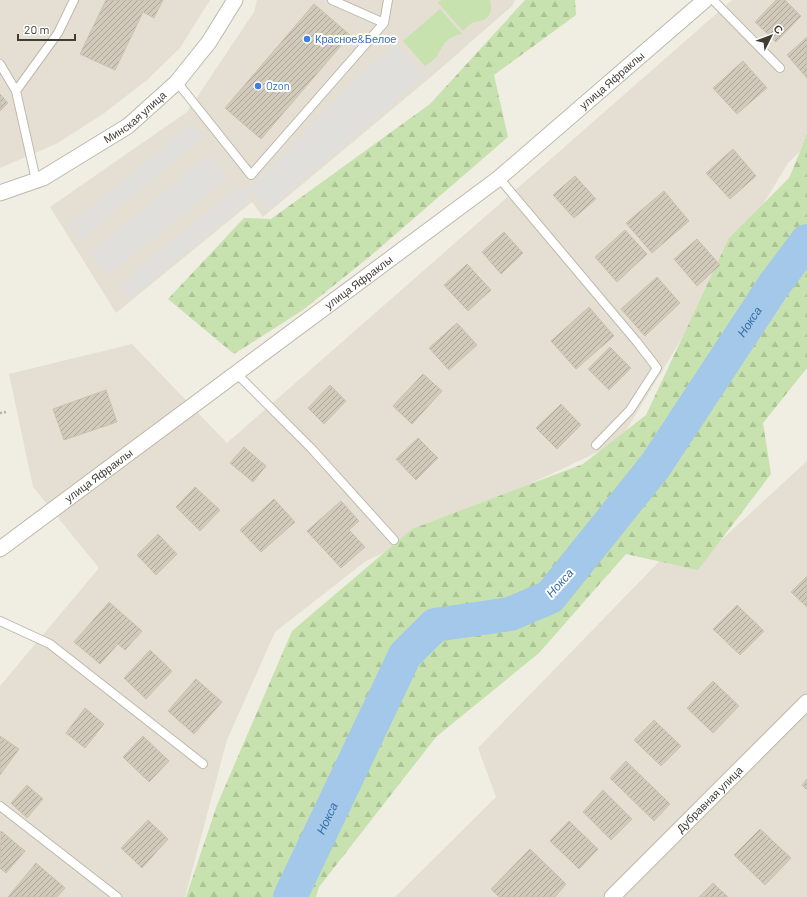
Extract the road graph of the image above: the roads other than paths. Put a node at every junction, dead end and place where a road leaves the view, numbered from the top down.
1 (74, 0) edge
2 (235, 0) edge
3 (332, 0) edge
4 (388, 0) edge
5 (705, 0) edge
6 (713, 0) edge
7 (384, 23) junction
8 (0, 64) edge
9 (780, 68) dead end
10 (177, 82) junction
11 (16, 91) junction
12 (499, 178) junction
13 (36, 180) junction
14 (0, 192) edge
15 (236, 373) junction
16 (596, 445) dead end
17 (394, 540) dead end
18 (0, 549) edge
19 (0, 621) edge
20 (807, 702) edge
21 (203, 764) dead end
22 (0, 806) edge
23 (117, 897) edge
24 (612, 897) edge

1 - 11 lane
2 - 10 street, Минская улица
3 - 7 lane
4 - 7 lane
5 - 12 street, улица Яфраклы
6 - 9 lane
7 - 10 lane
8 - 11 lane
10 - 13 street, Минская улица
11 - 13 lane
12 - 15 street, улица Яфраклы
12 - 16 lane
13 - 14 street, Минская улица
15 - 17 lane
15 - 18 street, улица Яфраклы
19 - 21 lane
20 - 24 street, Дубравная улица
22 - 23 lane

